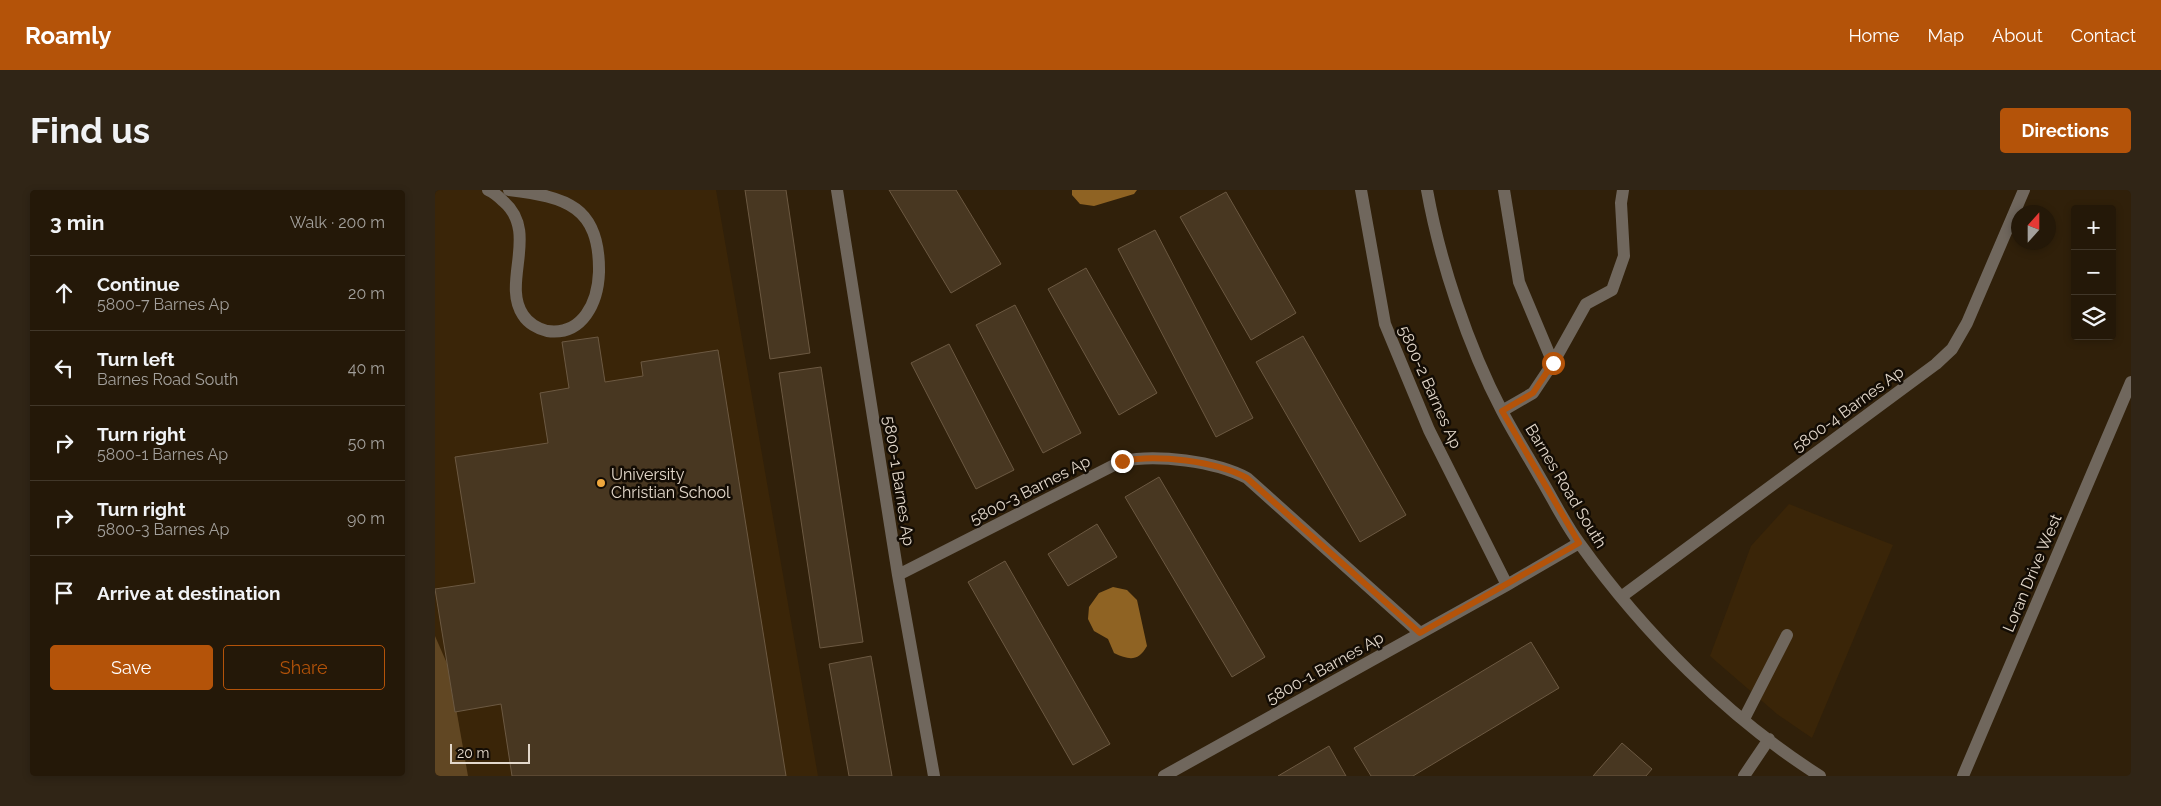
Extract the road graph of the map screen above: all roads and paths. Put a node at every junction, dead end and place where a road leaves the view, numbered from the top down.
1 (494, 190) edge
2 (509, 190) edge
3 (837, 190) edge
4 (1361, 190) edge
5 (1427, 190) edge
6 (1504, 190) edge
7 (1623, 190) edge
8 (2025, 190) edge
9 (1553, 363) junction
10 (2131, 382) edge
11 (1502, 411) junction
12 (1579, 543) junction
13 (898, 575) junction
14 (1507, 585) junction
15 (1621, 597) junction
16 (1420, 633) junction
17 (1787, 635) dead end
18 (1744, 719) junction
19 (1769, 739) junction
20 (934, 776) edge
21 (1164, 776) edge
22 (1744, 776) edge
23 (1820, 776) edge
24 (1963, 776) edge

1 - 2 street
3 - 13 street, 5800-1 Barnes Ap
4 - 14 street, 5800-2 Barnes Ap
5 - 11 street, Barnes Road South
6 - 9 street
7 - 9 street
8 - 15 street, 5800-4 Barnes Ap
9 - 11 street
10 - 24 street, Loran Drive West
11 - 12 street, Barnes Road South
12 - 14 street, 5800-1 Barnes Ap
12 - 15 street, Barnes Road South
13 - 16 street, 5800-3 Barnes Ap
13 - 20 street, 5800-1 Barnes Ap
14 - 16 street, 5800-1 Barnes Ap
15 - 18 street, Barnes Road South
16 - 21 street, 5800-1 Barnes Ap
17 - 18 street
18 - 19 street, Barnes Road South
19 - 22 street
19 - 23 street, Barnes Road South

